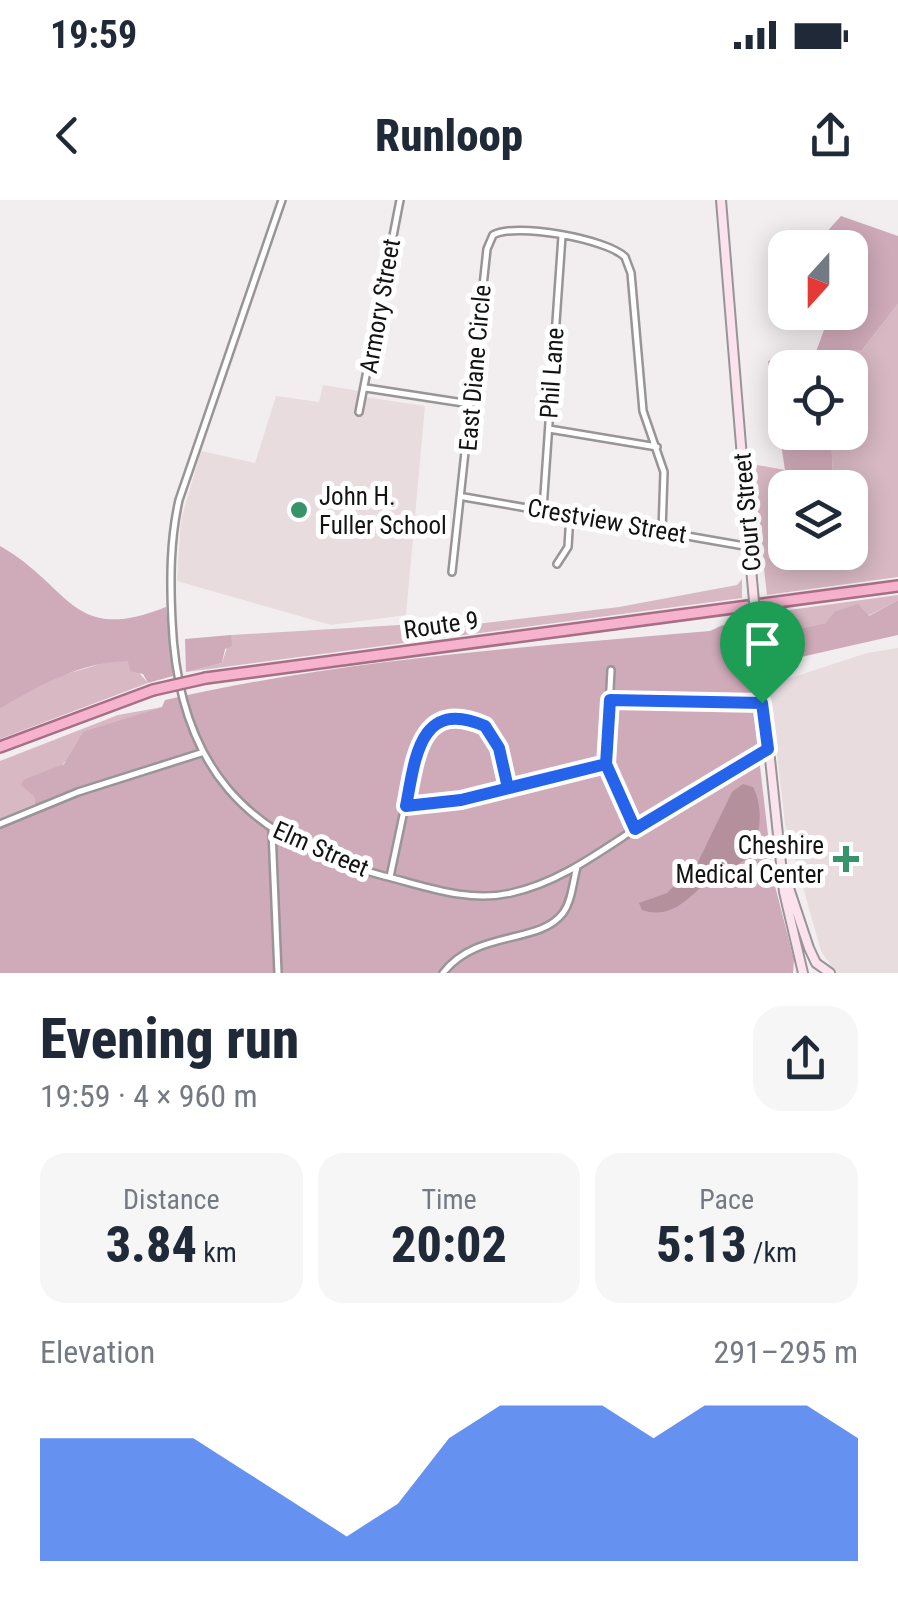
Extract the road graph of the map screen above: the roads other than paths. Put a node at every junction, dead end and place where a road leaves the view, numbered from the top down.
1 (282, 200) edge
2 (400, 200) edge
3 (721, 200) edge
4 (562, 236) junction
5 (366, 388) junction
6 (470, 404) junction
7 (359, 412) dead end
8 (548, 429) junction
9 (657, 448) junction
10 (464, 497) junction
11 (542, 509) junction
12 (570, 514) junction
13 (662, 530) junction
14 (750, 546) junction
15 (557, 564) dead end
16 (452, 572) dead end
17 (898, 586) edge
18 (611, 670) dead end
19 (610, 700) junction
20 (762, 703) junction
21 (0, 747) edge
22 (768, 749) junction
23 (201, 752) junction
24 (606, 764) junction
25 (508, 788) junction
26 (406, 806) junction
27 (0, 824) edge
28 (635, 829) junction
29 (272, 830) junction
30 (577, 867) junction
31 (390, 877) junction
32 (787, 882) junction
33 (816, 963) junction
34 (804, 971) edge
35 (278, 973) edge
36 (443, 973) edge
37 (830, 973) edge

1 - 23 street, Elm Street
2 - 5 street, Armory Street
3 - 14 main road, Court Street
4 - 6 street, East Diane Circle
4 - 8 street, Phil Lane
4 - 9 street
5 - 6 street
5 - 7 street, Armory Street
6 - 10 street, East Diane Circle
8 - 9 street
8 - 11 street, Phil Lane
9 - 13 street
10 - 11 street, Crestview Street
10 - 16 street, East Diane Circle
11 - 12 street, Crestview Street
12 - 13 street, Crestview Street
12 - 15 street
13 - 14 street, Crestview Street
14 - 20 main road, Court Street, bridge
17 - 21 highway, Route 9, bridge
18 - 19 street
19 - 20 street
19 - 24 street
20 - 22 main road, Court Street
22 - 28 street, Elm Street
22 - 32 main road, Court Street
23 - 27 street
23 - 29 street, Elm Street
24 - 25 street
24 - 28 street
25 - 26 street
25 - 26 street
26 - 31 street
28 - 30 street, Elm Street
29 - 31 street, Elm Street
29 - 35 street
30 - 31 street, Elm Street
30 - 36 street
32 - 33 main road, Court Street
32 - 34 main road, Court Street
33 - 34 main road, Court Street
33 - 37 main road

